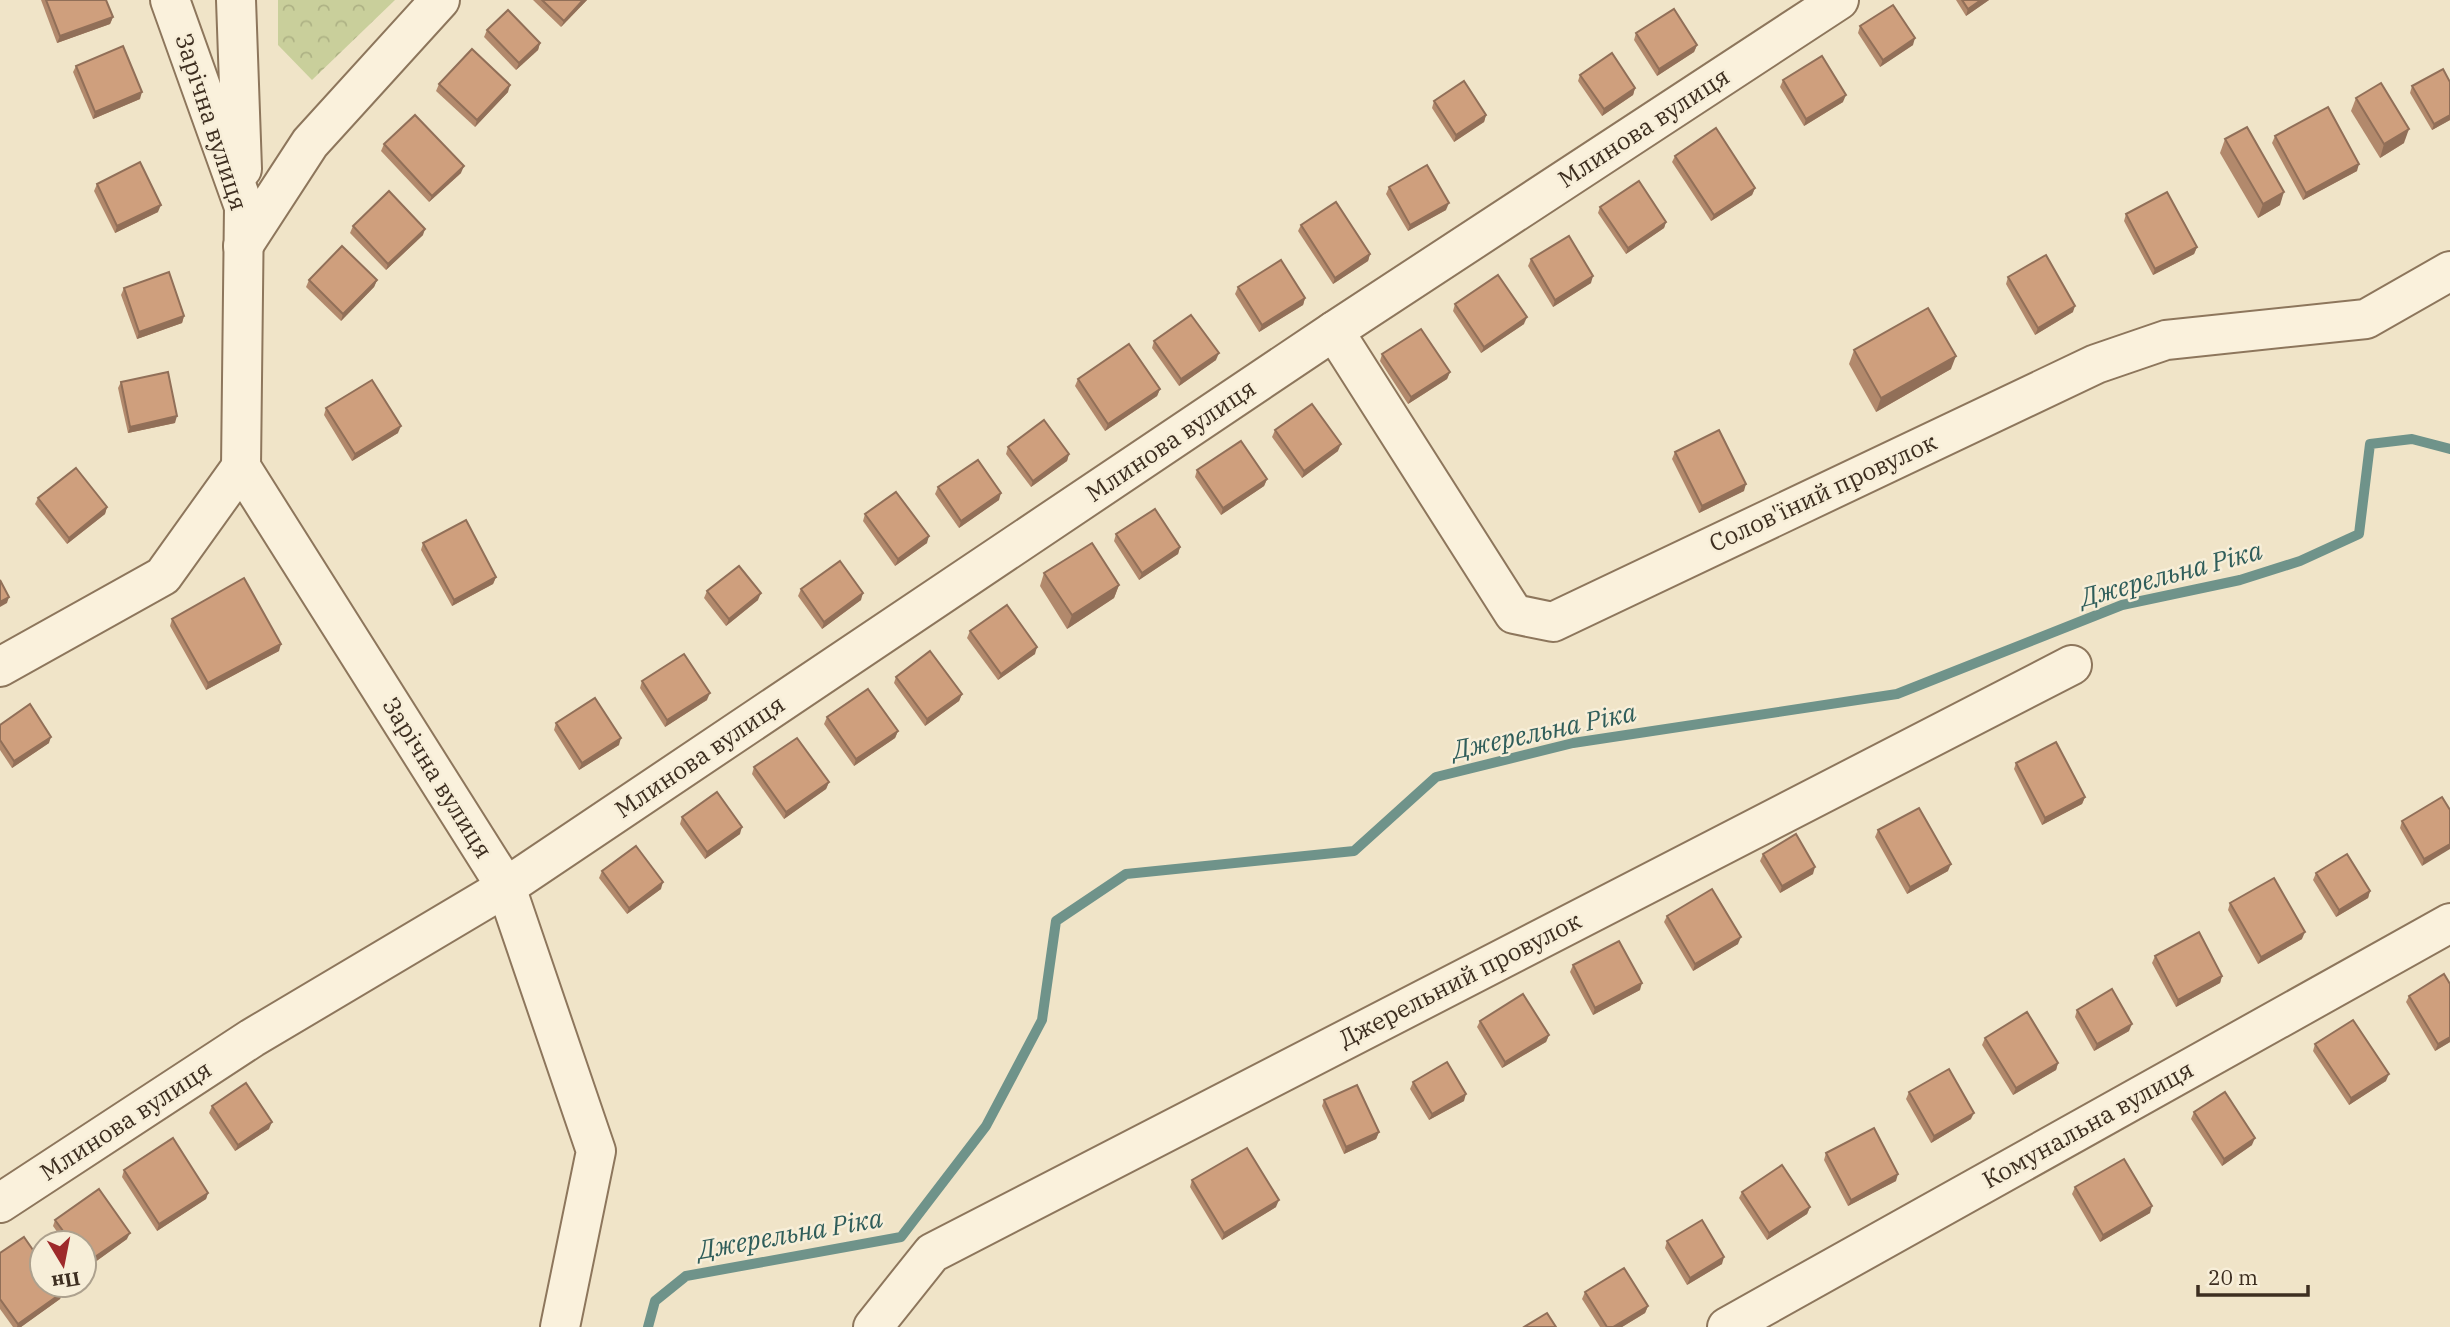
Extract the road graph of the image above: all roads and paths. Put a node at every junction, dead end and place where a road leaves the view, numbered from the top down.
1 (170, 0) edge
2 (236, 0) edge
3 (440, 0) edge
4 (1839, 0) edge
5 (244, 206) junction
6 (243, 246) junction
7 (2450, 271) edge
8 (1334, 331) junction
9 (241, 467) junction
10 (2072, 665) dead end
11 (0, 667) edge
12 (506, 887) junction
13 (2450, 923) edge
14 (0, 1203) edge
15 (560, 1327) edge
16 (873, 1327) edge
17 (1727, 1327) edge

1 - 5 street, Зарічна вулиця
2 - 5 street
3 - 6 street, Зарічна вулиця
4 - 8 street, Млинова вулиця
5 - 6 street, Зарічна вулиця
6 - 9 street, Зарічна вулиця
7 - 8 street, Солов'їний провулок
8 - 12 street, Млинова вулиця
9 - 11 street
9 - 12 street, Зарічна вулиця
10 - 16 street, Джерельний провулок
12 - 14 street, Млинова вулиця
12 - 15 street, Зарічна вулиця
13 - 17 street, Комунальна вулиця

